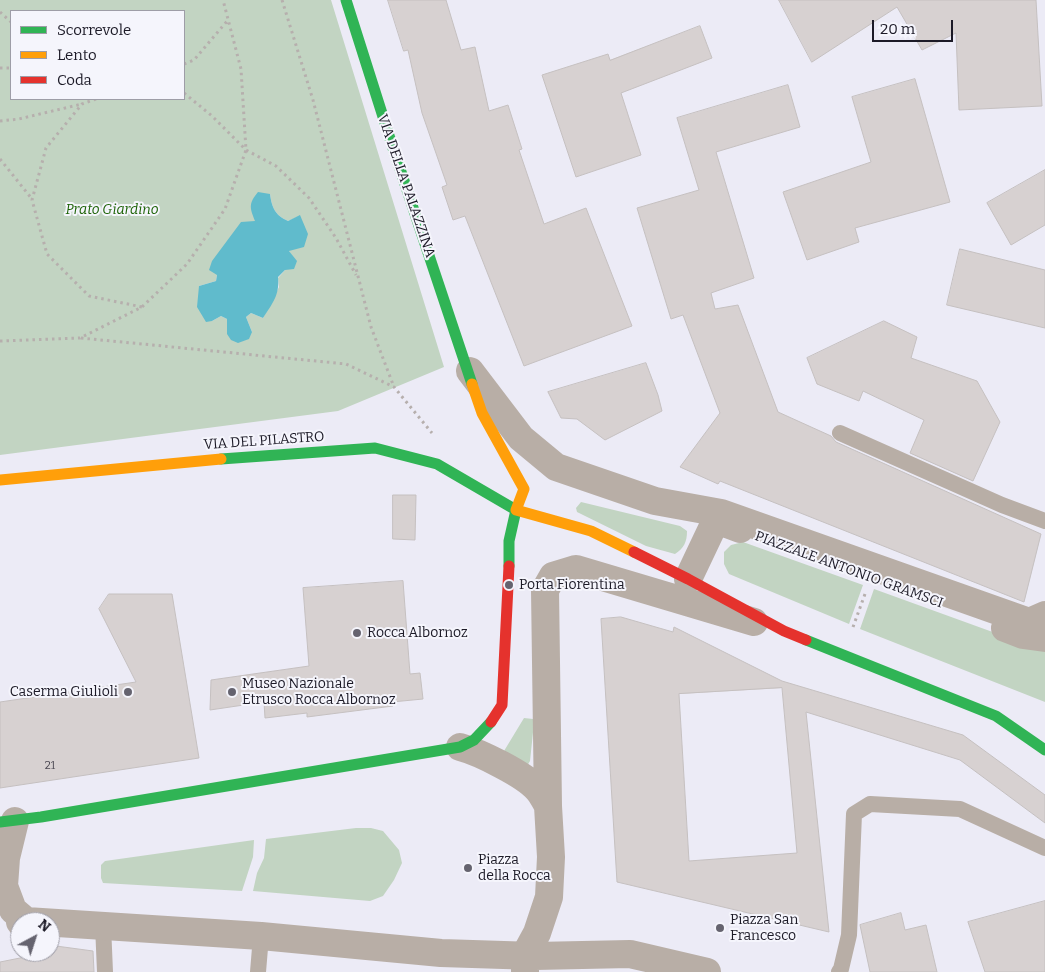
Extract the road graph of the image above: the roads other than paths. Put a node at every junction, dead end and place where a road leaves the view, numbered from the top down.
1 (346, 0) edge
2 (469, 370) junction
3 (840, 433) dead end
4 (0, 480) edge
5 (516, 510) junction
6 (721, 513) joint
7 (1045, 521) edge
8 (688, 579) junction
9 (1045, 615) edge
10 (784, 631) junction
11 (1045, 638) edge
12 (996, 716) junction
13 (1045, 733) edge
14 (1045, 738) edge
15 (460, 747) junction
16 (1045, 750) edge
17 (548, 806) junction
18 (8, 822) edge
19 (1045, 848) edge
20 (14, 912) edge
21 (60, 923) edge
22 (103, 925) junction
23 (261, 936) junction
24 (435, 962) edge
25 (525, 964) edge
26 (639, 964) edge
27 (105, 972) edge
28 (258, 972) edge
29 (707, 972) edge
30 (839, 972) edge

1 - 2 street, VIA DELLA PALAZZINA
2 - 5 street, VIA DELLA PALAZZINA
2 - 6 street, VIA DELLA PALAZZINA
3 - 7 lane
4 - 5 street, VIA DEL PILASTRO
5 - 8 street
5 - 15 street
6 - 9 street, PIAZZALE ANTONIO GRAMSCI
8 - 10 street
8 - 11 street, PIAZZALE ANTONIO GRAMSCI
10 - 12 street
10 - 17 street
12 - 13 street
12 - 14 street
12 - 16 street
15 - 17 street
15 - 18 street
17 - 25 street
18 - 20 street
19 - 30 lane
21 - 22 street
22 - 23 street
22 - 27 lane
23 - 24 street
23 - 28 lane
24 - 25 street
25 - 26 street
26 - 29 street

